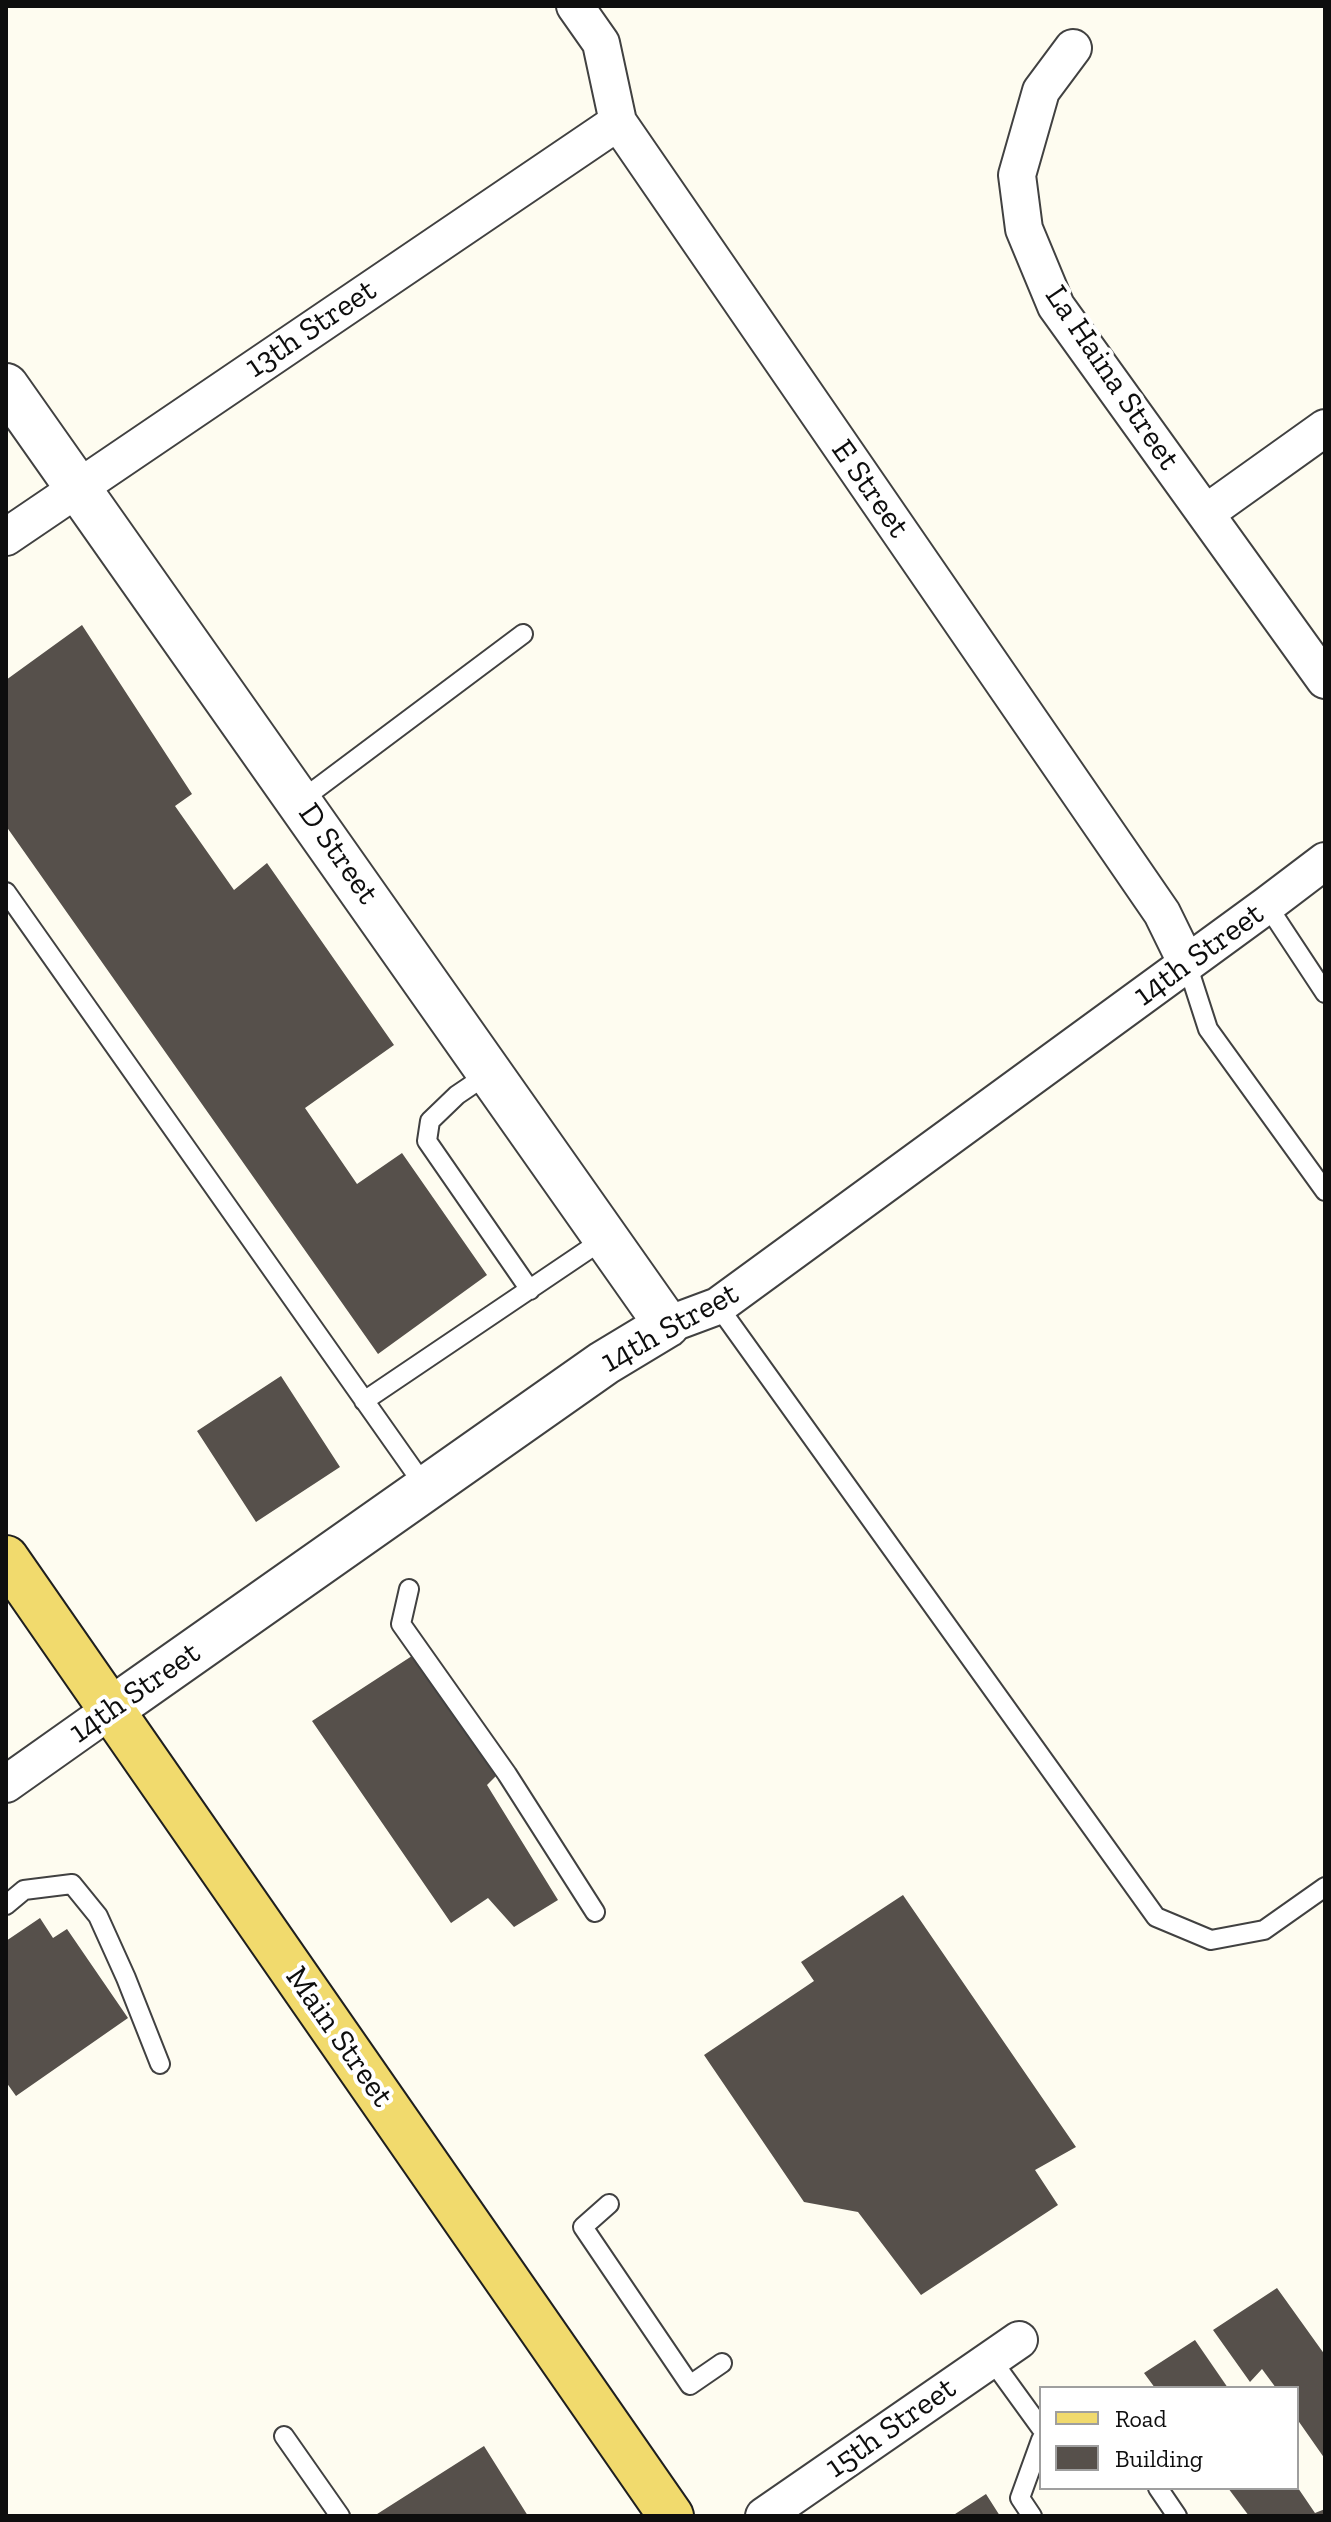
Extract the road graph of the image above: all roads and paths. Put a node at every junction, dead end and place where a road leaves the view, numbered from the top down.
1 (575, 6) edge
2 (1073, 48) dead end
3 (618, 122) junction
4 (6, 386) edge
5 (1325, 428) edge
6 (79, 486) junction
7 (1206, 513) junction
8 (6, 537) edge
9 (523, 634) dead end
10 (1325, 680) edge
11 (300, 801) junction
12 (1325, 861) edge
13 (6, 892) edge
14 (1267, 905) junction
15 (1187, 964) junction
16 (1325, 993) edge
17 (491, 1072) junction
18 (1325, 1191) edge
19 (607, 1237) junction
20 (530, 1290) junction
21 (718, 1306) junction
22 (667, 1325) junction
23 (364, 1401) junction
24 (426, 1488) junction
25 (6, 1558) edge
26 (409, 1589) dead end
27 (112, 1709) junction
28 (6, 1784) edge
29 (1325, 1887) edge
30 (6, 1905) edge
31 (595, 1912) dead end
32 (160, 2064) dead end
33 (609, 2204) dead end
34 (1005, 2350) joint
35 (722, 2363) dead end
36 (1039, 2424) edge
37 (284, 2436) dead end
38 (1039, 2446) edge
39 (1159, 2490) edge
40 (340, 2516) edge
41 (671, 2516) edge
42 (764, 2516) edge
43 (1032, 2516) edge
44 (1177, 2516) edge

1 - 3 street, E Street
2 - 7 street, La Haina Street
3 - 6 street, 13th Street
3 - 15 street, E Street
4 - 6 street, D Street
5 - 7 street
6 - 8 street, 13th Street
6 - 11 street, D Street
7 - 10 street, La Haina Street
9 - 11 lane
11 - 17 street, D Street
12 - 14 street, 14th Street
13 - 23 lane
14 - 15 street, 14th Street
14 - 16 lane
15 - 18 lane
15 - 21 street, 14th Street
17 - 19 street, D Street
17 - 20 lane
19 - 20 lane
19 - 22 street, D Street
20 - 23 lane
21 - 22 street, 14th Street
21 - 29 lane
22 - 24 street, 14th Street
23 - 24 lane
24 - 27 street, 14th Street
25 - 27 main road, Main Street
26 - 31 lane
27 - 28 street, 14th Street
27 - 41 main road, Main Street
30 - 32 lane
33 - 35 lane
34 - 36 lane
34 - 42 street, 15th Street
37 - 40 lane
38 - 43 lane
39 - 44 lane

